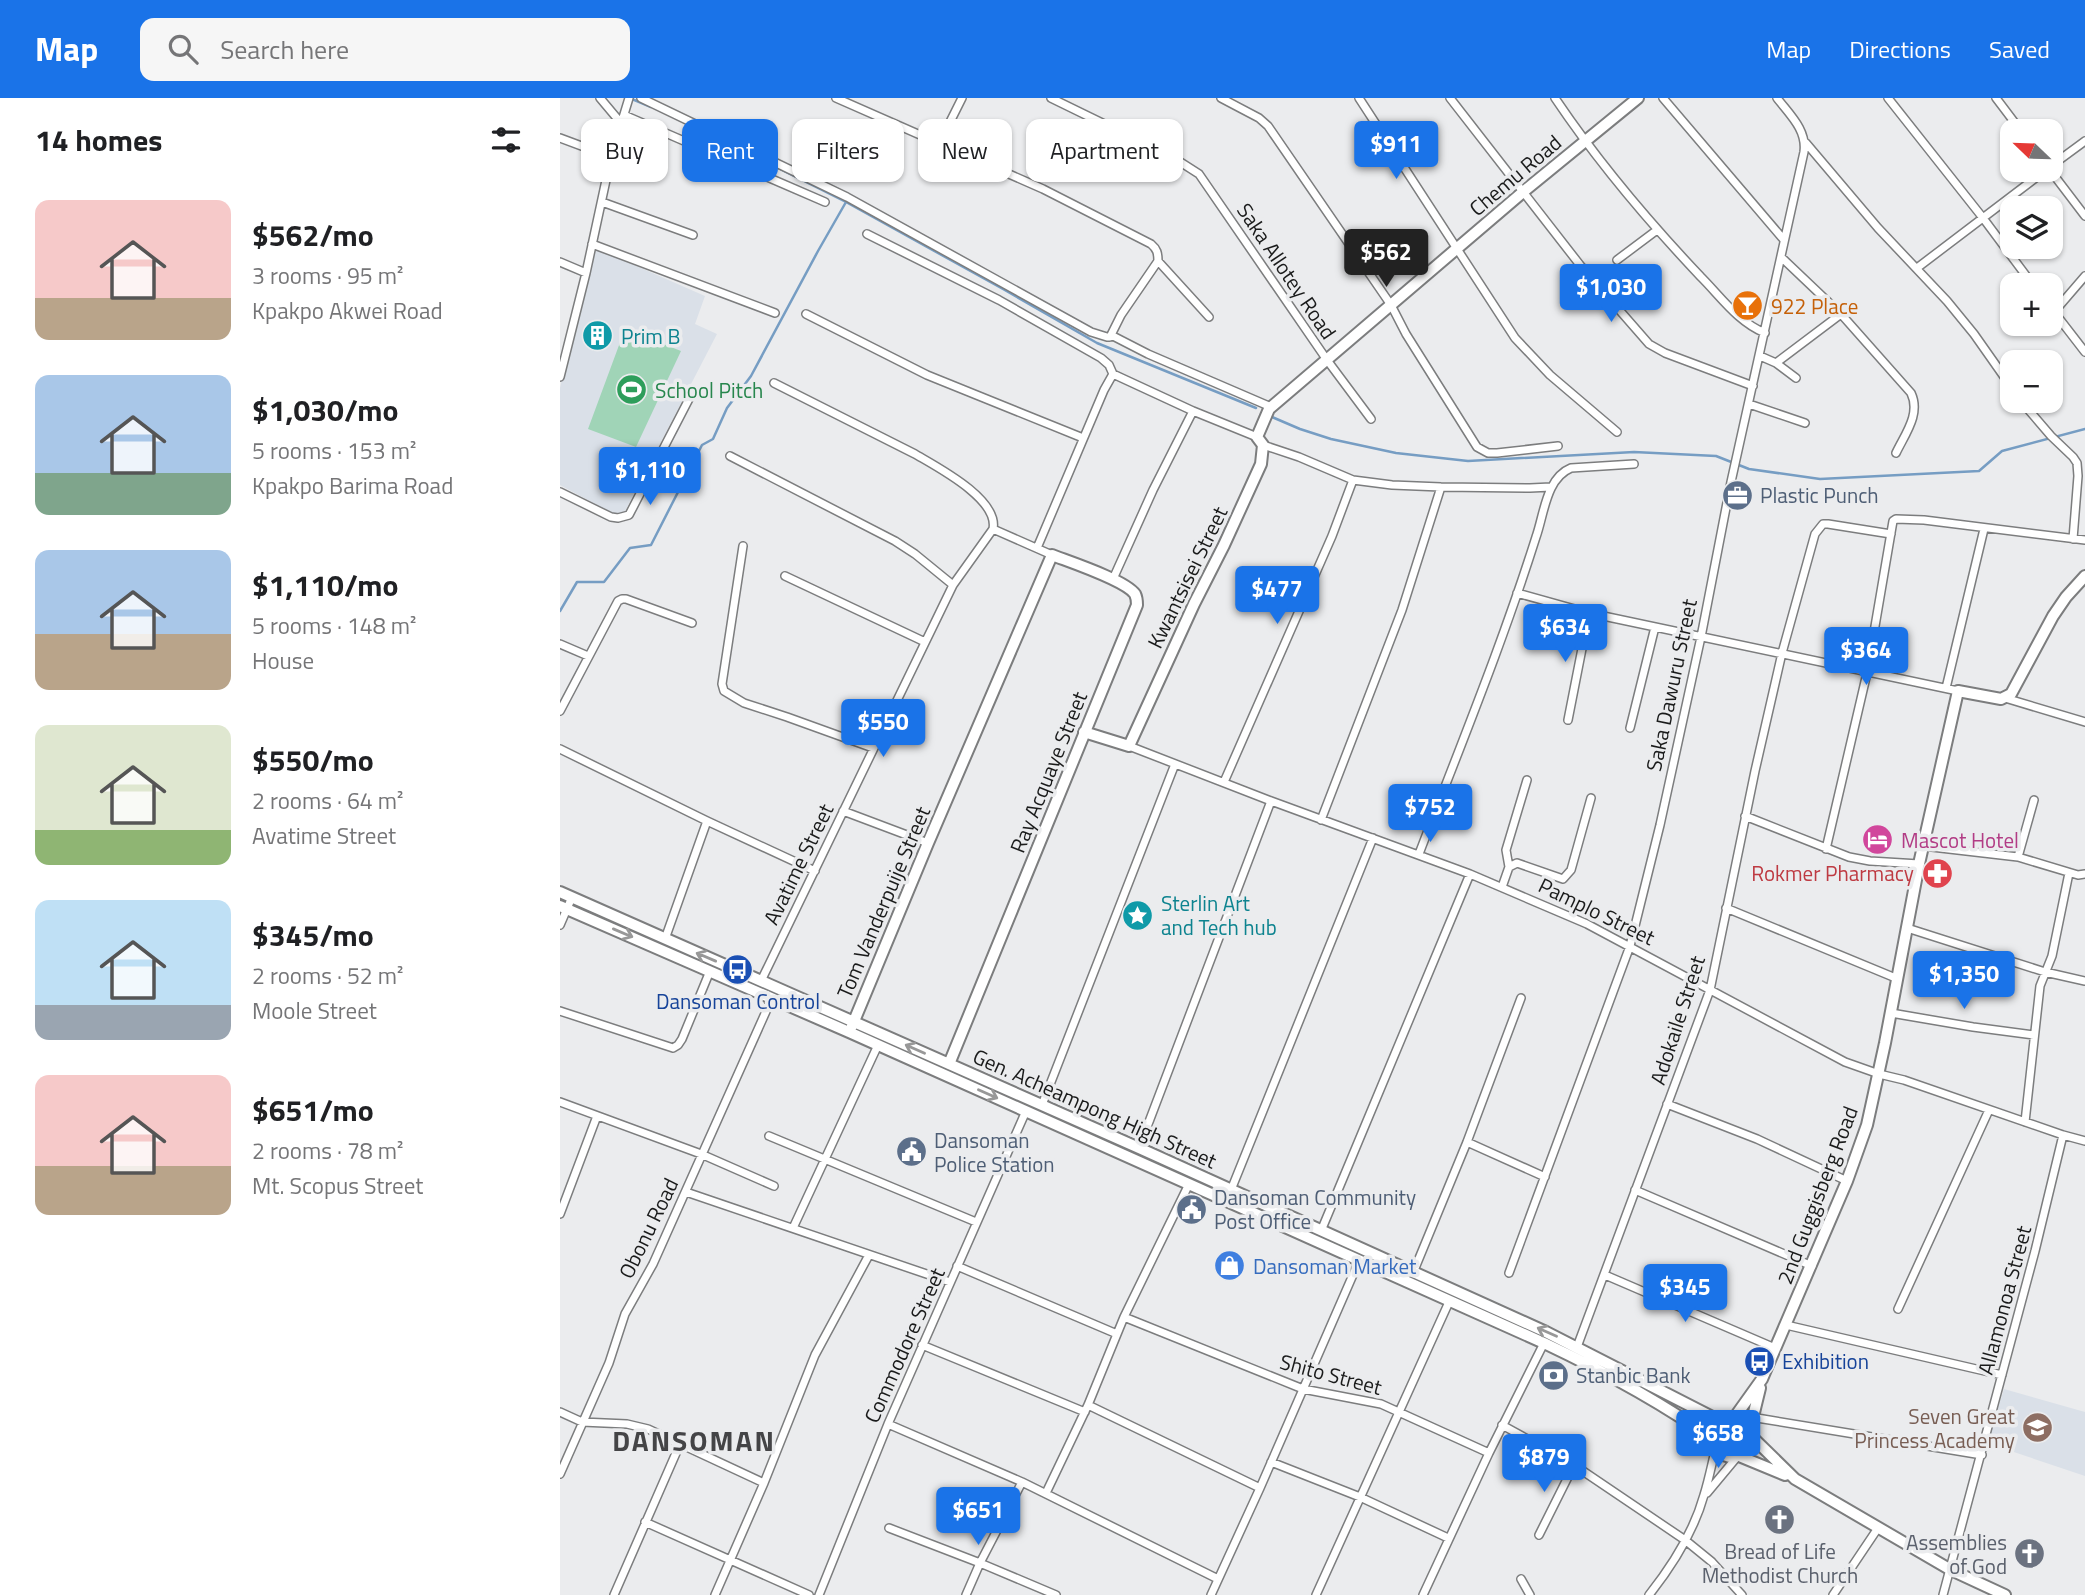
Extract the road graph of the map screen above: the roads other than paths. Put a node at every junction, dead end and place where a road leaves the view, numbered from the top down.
1 (600, 98) edge
2 (629, 98) edge
3 (641, 98) edge
4 (836, 98) edge
5 (962, 98) edge
6 (1051, 98) edge
7 (1221, 98) edge
8 (1359, 98) edge
9 (1450, 98) edge
10 (1555, 98) edge
11 (1638, 98) edge
12 (1663, 98) edge
13 (1777, 98) edge
14 (1888, 98) edge
15 (1996, 98) edge
16 (625, 111) junction
17 (618, 119) edge
18 (622, 119) edge
19 (952, 119) edge
20 (2012, 119) edge
21 (918, 135) edge
22 (560, 138) edge
23 (2085, 141) edge
24 (1585, 142) junction
25 (1805, 143) junction
26 (581, 146) edge
27 (2063, 158) edge
28 (1012, 176) edge
29 (606, 182) edge
30 (2031, 182) edge
31 (2059, 182) edge
32 (1522, 192) junction
33 (602, 202) junction
34 (825, 202) dead end
35 (2085, 216) edge
36 (1983, 218) junction
37 (1657, 230) junction
38 (867, 234) dead end
39 (693, 235) dead end
40 (1784, 240) junction
41 (592, 244) junction
42 (1456, 249) junction
43 (1781, 257) junction
44 (1617, 260) dead end
45 (560, 262) edge
46 (1156, 264) junction
47 (1917, 268) junction
48 (586, 273) junction
49 (2024, 273) edge
50 (2085, 276) edge
51 (2063, 299) edge
52 (1391, 305) junction
53 (775, 313) dead end
54 (806, 314) dead end
55 (1841, 314) junction
56 (1209, 317) dead end
57 (2063, 324) edge
58 (1765, 333) junction
59 (1111, 335) junction
60 (563, 352) edge
61 (2085, 352) edge
62 (1759, 356) junction
63 (1327, 360) junction
64 (1776, 363) junction
65 (2000, 371) edge
66 (1113, 374) junction
67 (560, 376) edge
68 (1796, 378) dead end
69 (774, 383) dead end
70 (1752, 386) junction
71 (689, 399) dead end
72 (1749, 404) junction
73 (1270, 408) junction
74 (1193, 411) junction
75 (2031, 413) edge
76 (1371, 419) dead end
77 (1263, 423) joint
78 (1805, 423) dead end
79 (1617, 432) dead end
80 (1083, 438) junction
81 (1260, 441) junction
82 (1558, 446) dead end
83 (1896, 453) dead end
84 (730, 456) dead end
85 (1634, 464) dead end
86 (1353, 480) junction
87 (1551, 486) junction
88 (1441, 487) junction
89 (560, 492) edge
90 (993, 528) junction
91 (1984, 528) junction
92 (1891, 534) junction
93 (2073, 539) junction
94 (2085, 540) edge
95 (743, 546) dead end
96 (1037, 548) junction
97 (1052, 555) junction
98 (785, 576) dead end
99 (2085, 576) edge
100 (1113, 579) junction
101 (953, 584) junction
102 (1517, 593) junction
103 (1589, 613) junction
104 (692, 623) dead end
105 (1655, 627) junction
106 (1701, 637) junction
107 (925, 642) junction
108 (560, 645) edge
109 (1782, 653) junction
110 (588, 656) junction
111 (1867, 673) junction
112 (1952, 690) junction
113 (2006, 698) junction
114 (560, 711) edge
115 (1568, 720) dead end
116 (2085, 722) edge
117 (1630, 728) dead end
118 (1084, 732) junction
119 (1129, 747) junction
120 (873, 748) junction
121 (560, 749) edge
122 (1175, 764) junction
123 (1527, 780) dead end
124 (1224, 782) junction
125 (1591, 798) dead end
126 (2034, 800) dead end
127 (1271, 801) junction
128 (843, 811) junction
129 (1745, 816) junction
130 (1321, 820) junction
131 (706, 821) junction
132 (1373, 838) junction
133 (928, 843) junction
134 (1923, 846) junction
135 (1826, 849) junction
136 (1419, 855) junction
137 (2018, 857) junction
138 (1919, 864) junction
139 (1509, 867) junction
140 (815, 871) junction
141 (2069, 873) junction
142 (1470, 874) junction
143 (2085, 874) edge
144 (1502, 887) junction
145 (560, 892) edge
146 (572, 897) junction
147 (563, 908) edge
148 (1726, 908) junction
149 (560, 925) edge
150 (1907, 928) junction
151 (665, 939) junction
152 (1630, 946) junction
153 (710, 971) junction
154 (2045, 972) junction
155 (1898, 979) junction
156 (761, 981) junction
157 (2085, 981) edge
158 (1710, 990) junction
159 (772, 998) junction
160 (1521, 998) dead end
161 (560, 1011) edge
162 (1891, 1013) junction
163 (852, 1027) junction
164 (2034, 1035) junction
165 (878, 1045) junction
166 (949, 1064) junction
167 (1879, 1074) junction
168 (560, 1102) edge
169 (1667, 1104) junction
170 (1042, 1105) junction
171 (1989, 1110) junction
172 (1026, 1111) junction
173 (597, 1116) junction
174 (2025, 1122) junction
175 (2063, 1135) junction
176 (769, 1136) dead end
177 (2085, 1141) edge
178 (1466, 1142) junction
179 (1139, 1148) junction
180 (701, 1154) junction
181 (825, 1160) junction
182 (1545, 1177) junction
183 (1847, 1181) junction
184 (1189, 1184) junction
185 (774, 1186) dead end
186 (1231, 1190) junction
187 (1635, 1190) junction
188 (686, 1192) junction
189 (560, 1214) edge
190 (976, 1222) junction
191 (793, 1228) junction
192 (1321, 1231) junction
193 (869, 1255) junction
194 (1359, 1261) junction
195 (957, 1266) junction
196 (1812, 1266) junction
197 (1413, 1273) junction
198 (1509, 1273) dead end
199 (1605, 1275) junction
200 (950, 1282) junction
201 (1449, 1302) junction
202 (1898, 1308) dead end
203 (1124, 1317) junction
204 (1786, 1325) junction
205 (1117, 1334) junction
206 (1544, 1343) junction
207 (922, 1345) junction
208 (1577, 1347) junction
209 (1775, 1348) junction
210 (2002, 1375) junction
211 (1762, 1379) junction
212 (1303, 1389) junction
213 (1757, 1401) junction
214 (1743, 1408) junction
215 (1087, 1409) junction
216 (560, 1412) edge
217 (1401, 1412) junction
218 (1708, 1415) junction
219 (1757, 1418) junction
220 (582, 1422) junction
221 (1728, 1422) junction
222 (888, 1423) junction
223 (1502, 1425) junction
224 (1750, 1434) junction
225 (1715, 1443) junction
226 (680, 1444) junction
227 (1764, 1450) junction
228 (1489, 1453) junction
229 (1982, 1455) junction
230 (1738, 1457) junction
231 (1271, 1462) junction
232 (1574, 1465) junction
233 (560, 1474) edge
234 (1795, 1479) junction
235 (1022, 1482) junction
236 (764, 1483) junction
237 (1260, 1488) junction
238 (1046, 1493) junction
239 (1360, 1497) junction
240 (1704, 1497) junction
241 (645, 1522) junction
242 (889, 1528) dead end
243 (1878, 1528) junction
244 (1539, 1535) dead end
245 (1448, 1538) junction
246 (1685, 1540) junction
247 (730, 1560) junction
248 (980, 1563) junction
249 (1951, 1570) junction
250 (1218, 1579) junction
251 (1521, 1579) dead end
252 (614, 1595) edge
253 (715, 1595) edge
254 (809, 1595) edge
255 (819, 1595) edge
256 (967, 1595) edge
257 (1056, 1595) edge
258 (1211, 1595) edge
259 (1316, 1595) edge
260 (1423, 1595) edge
261 (1530, 1595) edge
262 (1649, 1595) edge
263 (1742, 1595) edge
264 (1833, 1595) edge
265 (1944, 1595) edge
266 (2005, 1595) edge

1 - 17 street
2 - 16 street
3 - 59 street
4 - 21 street
5 - 19 street
6 - 63 street, Saka Allotey Road
7 - 52 street
8 - 42 street
9 - 32 street
10 - 24 street
11 - 24 main road, Chemu Road
12 - 40 street
13 - 25 street
14 - 36 street
15 - 20 street
16 - 18 street
16 - 34 street
22 - 26 street
23 - 27 street
24 - 32 main road, Chemu Road
24 - 37 street
25 - 40 street, Saka Dawuru Street
25 - 47 street
28 - 46 street
29 - 33 street
30 - 36 street
31 - 35 street
32 - 42 main road, Chemu Road
32 - 70 street
33 - 39 street
33 - 41 street
36 - 47 street
36 - 49 street
37 - 44 street
37 - 58 street
38 - 66 street
40 - 43 street, Saka Dawuru Street
41 - 48 street
41 - 53 street
42 - 52 main road, Chemu Road
42 - 79 street
43 - 55 street
43 - 58 street, Saka Dawuru Street
45 - 48 street
46 - 56 street
46 - 59 street
47 - 65 street
48 - 60 street
50 - 51 street
52 - 63 main road, Chemu Road
52 - 82 street
54 - 80 street
55 - 64 street
55 - 83 street
57 - 61 street
58 - 62 street, Saka Dawuru Street
59 - 73 street
60 - 67 street
62 - 64 street
62 - 70 street, Saka Dawuru Street
63 - 73 main road, Chemu Road
63 - 76 street, Saka Allotey Road
64 - 68 street
66 - 74 street
66 - 80 street
69 - 90 street
70 - 72 street, Saka Dawuru Street
71 - 89 street
72 - 78 street
72 - 106 street, Saka Dawuru Street
73 - 77 main road, Chemu Road
74 - 81 street
74 - 100 street
75 - 93 street
77 - 81 main road, Kwantsisei Street
80 - 96 street
81 - 86 street
81 - 119 main road, Kwantsisei Street
84 - 101 street
85 - 87 street
86 - 88 street
86 - 124 street
87 - 88 street
87 - 102 street
88 - 130 street
90 - 96 street
90 - 101 street, Avatime Street
91 - 92 street
91 - 93 street
91 - 112 street
92 - 109 street, Adokaile Street
92 - 111 street
93 - 94 street
95 - 120 street
96 - 97 street, Ray Acquaye Street
97 - 100 main road, Ray Acquaye Street
97 - 133 main road, Tom Vanderpuije Street
98 - 107 street
99 - 113 main road
100 - 118 main road, Ray Acquaye Street
101 - 107 street, Avatime Street
102 - 103 street
102 - 136 street
103 - 105 street
103 - 115 street
104 - 110 street
105 - 106 street
105 - 117 street
106 - 109 street
106 - 152 street, Saka Dawuru Street
107 - 120 street, Avatime Street
108 - 110 street
109 - 111 street
109 - 129 street, Adokaile Street
110 - 114 street
111 - 112 street
111 - 135 street
112 - 113 main road
112 - 134 main road, 2nd Guggisberg Road
113 - 116 street
118 - 119 main road, Pamplo Street
118 - 166 main road, Ray Acquaye Street
119 - 122 street, Pamplo Street
120 - 128 street, Avatime Street
121 - 131 street
122 - 124 street, Pamplo Street
122 - 170 street
123 - 139 street
124 - 127 street, Pamplo Street
125 - 139 street
126 - 137 street
127 - 130 street, Pamplo Street
127 - 179 street
128 - 133 street
128 - 140 street, Avatime Street
129 - 135 street
129 - 148 street, Adokaile Street
130 - 132 street, Pamplo Street
131 - 140 street
131 - 151 street
132 - 136 street, Pamplo Street
132 - 186 street
133 - 163 main road, Tom Vanderpuije Street
134 - 137 street
134 - 138 main road, 2nd Guggisberg Road
135 - 138 street
136 - 142 street, Pamplo Street
137 - 141 street
138 - 150 main road, 2nd Guggisberg Road
139 - 144 street
140 - 156 street, Avatime Street
141 - 143 street
141 - 154 street
142 - 144 street, Pamplo Street
142 - 192 street
144 - 152 street, Pamplo Street
145 - 146 main road, Gen. Acheampong High Street
146 - 147 street
146 - 151 main road, Gen. Acheampong High Street
147 - 149 street
147 -> 153 main road, Gen. Acheampong High Street
148 - 155 street
148 - 158 street, Adokaile Street
150 - 154 street
150 - 155 main road, 2nd Guggisberg Road
156 -> 151 main road, Gen. Acheampong High Street
152 - 158 street, Pamplo Street
152 - 182 street, Saka Dawuru Street
153 - 159 main road, Gen. Acheampong High Street
153 - 161 street
154 - 157 street
154 - 164 street
155 - 162 main road, 2nd Guggisberg Road
156 - 163 main road, Gen. Acheampong High Street
158 - 167 street, Pamplo Street
158 - 169 street, Adokaile Street
159 - 163 main road, Gen. Acheampong High Street
159 - 180 street, Obonu Road
160 - 178 street
162 - 164 street
162 - 167 main road, 2nd Guggisberg Road
163 - 165 main road, Gen. Acheampong High Street
166 -> 163 main road, Gen. Acheampong High Street
164 - 174 street
165 -> 172 main road, Gen. Acheampong High Street
165 - 181 street
166 - 170 main road, Gen. Acheampong High Street
167 - 171 street, Pamplo Street
167 - 183 main road, 2nd Guggisberg Road
168 - 173 street
169 - 183 street
169 - 187 street, Adokaile Street
170 - 179 main road, Gen. Acheampong High Street
171 - 174 street, Pamplo Street
171 - 202 street
172 - 184 main road, Gen. Acheampong High Street
172 - 190 street, Commodore Street
173 - 180 street
173 - 189 street
174 - 175 street, Pamplo Street
175 - 177 street, Pamplo Street
175 - 210 street, Allamonoa Street
176 - 181 street
178 - 182 street
178 - 197 street
179 - 186 main road, Gen. Acheampong High Street
180 - 185 street
180 - 188 street, Obonu Road
181 - 190 street
181 - 191 street
182 - 198 street, Saka Dawuru Street
183 - 196 main road, 2nd Guggisberg Road
184 - 194 main road, Gen. Acheampong High Street
184 - 203 street
186 - 192 main road, Gen. Acheampong High Street
187 - 196 street
187 - 199 street, Adokaile Street
188 - 191 street
188 - 220 street, Obonu Road
190 - 195 street, Commodore Street
191 - 193 street
192 - 197 main road, Gen. Acheampong High Street
193 - 200 street
193 - 236 street
194 - 201 main road, Gen. Acheampong High Street
194 - 212 street
195 - 200 street, Commodore Street
195 - 205 street
196 - 204 main road, 2nd Guggisberg Road
208 -> 197 main road, Gen. Acheampong High Street
199 - 208 street, Adokaile Street
199 - 209 street
200 - 207 street, Commodore Street
201 - 206 main road, Gen. Acheampong High Street
201 - 217 street
203 - 205 street
203 - 212 street, Shito Street
204 - 209 main road, 2nd Guggisberg Road
204 - 210 street
205 - 215 street
206 - 223 street
206 - 225 main road, Gen. Acheampong High Street
207 - 215 street
207 - 222 street, Commodore Street
208 - 218 main road, Gen. Acheampong High Street
209 - 211 main road, 2nd Guggisberg Road
210 - 229 street, Allamonoa Street
211 - 213 main road, 2nd Guggisberg Road
211 - 214 main road, 2nd Guggisberg Road
212 - 217 street, Shito Street
212 - 231 street
213 - 219 main road
213 - 224 main road, 2nd Guggisberg Road
214 - 218 main road
214 - 221 main road, 2nd Guggisberg Road
215 - 237 street
215 - 238 street
216 - 220 street
217 - 228 street, Shito Street
217 - 239 street
218 - 221 main road, Gen. Acheampong High Street
219 - 227 main road
219 - 229 street
220 - 226 street
220 - 233 street, Obonu Road
221 - 224 main road
221 - 225 main road
222 - 235 street
222 - 255 street, Commodore Street
223 - 228 street
223 - 232 street
224 - 227 main road
224 - 230 main road
225 - 230 main road
225 - 240 street
226 - 236 street
226 - 241 street
227 - 234 main road
228 - 245 street
229 - 249 street, Allamonoa Street
230 - 234 main road
230 - 240 street
231 - 237 street
231 - 239 street
232 - 244 street
232 - 246 street
234 - 243 main road
235 - 238 street
235 - 248 street
236 - 247 street
237 - 250 street
238 - 250 street
239 - 245 street
239 - 259 street
240 - 246 street
241 - 247 street
241 - 252 street
242 - 248 street
243 - 249 main road
243 - 264 street
245 - 260 street
246 - 262 street
246 - 263 street
247 - 253 street
247 - 254 street
248 - 256 street
248 - 257 street
249 - 265 street, Allamonoa Street
249 - 266 main road
250 - 258 street
251 - 261 street

